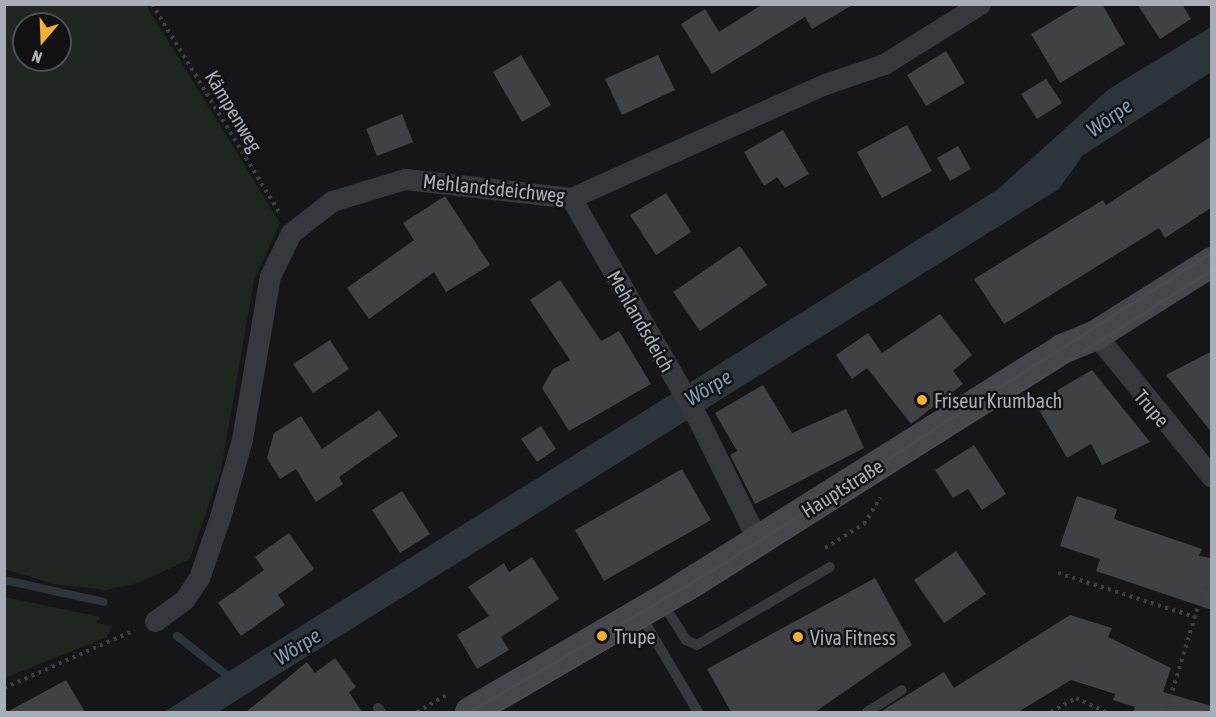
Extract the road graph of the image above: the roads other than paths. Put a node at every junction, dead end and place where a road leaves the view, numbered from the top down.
1 (980, 4) edge
2 (571, 198) junction
3 (1212, 262) edge
4 (1096, 335) junction
5 (1212, 477) edge
6 (758, 541) junction
7 (830, 567) dead end
8 (651, 608) junction
9 (155, 621) road end
10 (902, 690) dead end
11 (470, 712) edge
12 (698, 712) edge
13 (867, 712) edge

1 - 2 street, Mehlandsdeichweg
2 - 6 street, Mehlandsdeich
2 - 9 street, Mehlandsdeichweg
3 - 4 street, Hauptstraße
4 - 5 street, Trupe
4 - 6 street, Hauptstraße
6 - 8 street, Hauptstraße
7 - 8 lane
8 - 11 street, Hauptstraße
8 - 12 lane
10 - 13 lane

